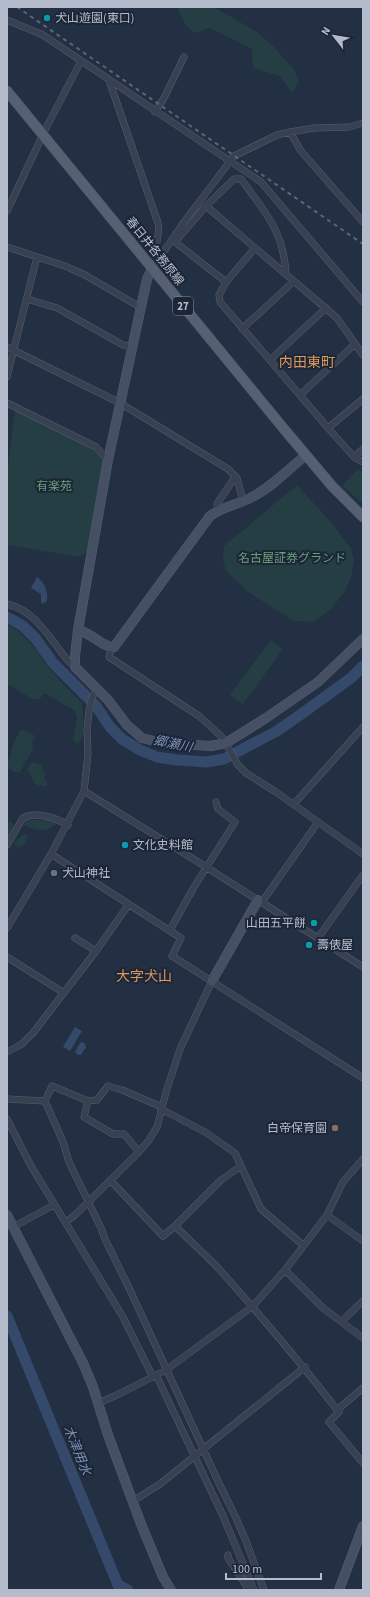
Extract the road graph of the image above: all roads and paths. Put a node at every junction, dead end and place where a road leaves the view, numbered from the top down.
1 (7, 20) edge
2 (184, 57) dead end
3 (82, 61) junction
4 (109, 80) junction
5 (7, 91) edge
6 (155, 112) junction
7 (363, 123) edge
8 (290, 132) junction
9 (43, 136) junction
10 (230, 161) junction
11 (9, 201) edge
12 (206, 206) junction
13 (7, 211) edge
14 (363, 222) edge
15 (173, 241) junction
16 (7, 247) edge
17 (255, 248) junction
18 (37, 257) junction
19 (159, 259) junction
20 (152, 269) junction
21 (286, 273) junction
22 (294, 281) junction
23 (226, 282) junction
24 (27, 299) junction
25 (363, 302) edge
26 (140, 307) junction
27 (326, 308) junction
28 (242, 329) junction
29 (355, 344) junction
30 (7, 346) edge
31 (132, 347) junction
32 (14, 350) junction
33 (363, 355) edge
34 (270, 360) junction
35 (7, 377) edge
36 (300, 395) junction
37 (363, 399) edge
38 (120, 402) junction
39 (7, 403) edge
40 (328, 428) junction
41 (363, 449) edge
42 (306, 455) junction
43 (354, 457) junction
44 (108, 460) junction
45 (363, 462) edge
46 (237, 478) junction
47 (243, 501) junction
48 (219, 510) junction
49 (363, 517) edge
50 (7, 604) edge
51 (78, 630) junction
52 (363, 639) edge
53 (112, 647) junction
54 (74, 664) junction
55 (98, 689) junction
56 (363, 728) edge
57 (227, 745) junction
58 (84, 791) junction
59 (216, 802) dead end
60 (294, 804) junction
61 (318, 822) junction
62 (68, 825) junction
63 (7, 845) edge
64 (51, 854) junction
65 (363, 854) edge
66 (207, 867) junction
67 (363, 875) edge
68 (260, 901) junction
69 (129, 904) junction
70 (7, 928) edge
71 (170, 930) junction
72 (75, 938) dead end
73 (318, 938) junction
74 (96, 951) junction
75 (7, 957) edge
76 (363, 967) edge
77 (212, 981) junction
78 (64, 993) junction
79 (7, 1052) edge
80 (363, 1078) edge
81 (7, 1099) edge
82 (45, 1101) junction
83 (88, 1102) junction
84 (161, 1108) junction
85 (7, 1119) edge
86 (139, 1152) junction
87 (363, 1159) edge
88 (241, 1166) junction
89 (110, 1180) junction
90 (88, 1202) junction
91 (54, 1205) junction
92 (7, 1215) edge
93 (327, 1215) junction
94 (66, 1222) junction
95 (175, 1226) junction
96 (13, 1227) junction
97 (363, 1241) edge
98 (303, 1245) junction
99 (285, 1270) junction
100 (363, 1301) edge
101 (253, 1306) junction
102 (342, 1321) junction
103 (363, 1338) edge
104 (304, 1368) junction
105 (166, 1370) junction
106 (155, 1376) junction
107 (363, 1388) edge
108 (99, 1403) junction
109 (337, 1410) junction
110 (204, 1449) junction
111 (194, 1457) junction
112 (363, 1463) edge
113 (133, 1501) junction
114 (363, 1526) edge
115 (228, 1555) dead end
116 (261, 1589) edge
117 (171, 1590) edge
118 (249, 1590) edge
119 (254, 1590) edge
120 (339, 1590) edge

1 - 3 street
2 - 6 street
3 - 4 street
3 - 9 street
4 - 6 street
4 - 19 street
5 - 9 main road, 春日井各務原線 / 27
6 - 10 street
7 - 8 street
8 - 10 street
8 - 14 street
9 - 11 street
9 - 20 main road, 春日井各務原線 / 27
10 - 15 street
10 - 25 street
11 - 13 street
12 - 15 street
12 - 17 street
12 - 21 street
15 - 19 street
15 - 23 street
16 - 18 street
17 - 21 street
17 - 23 street
18 - 24 street
18 - 26 street
19 - 20 street
20 - 26 street
20 - 42 main road, 春日井各務原線 / 27
21 - 22 street
22 - 27 street
22 - 28 street
23 - 28 street
24 - 31 street
24 - 32 street
26 - 31 street
27 - 29 street
27 - 34 street
28 - 34 street
29 - 33 street
29 - 36 street
30 - 32 street
31 - 38 street
32 - 35 street
32 - 38 street
34 - 36 street
36 - 40 street
37 - 40 street
38 - 44 street
38 - 46 street
39 - 44 street
40 - 43 street
41 - 43 street
42 - 47 street
42 - 49 main road, 春日井各務原線 / 27
43 - 45 street
44 - 51 street
46 - 47 street
46 - 48 street
47 - 48 street
48 - 53 street
50 - 54 street
51 - 53 street
51 - 54 street
52 - 57 street
53 - 57 street
54 - 55 street
55 - 57 street
55 - 58 street
56 - 60 street
57 - 60 street
58 - 62 street
58 - 66 street
59 - 66 street
60 - 61 street
61 - 65 street
61 - 68 street
62 - 63 street
62 - 64 street
64 - 69 street
64 - 70 street
66 - 68 street
66 - 71 street
67 - 73 street
68 - 73 street
68 - 77 street
69 - 71 street
69 - 74 street
71 - 77 street
72 - 74 street
73 - 76 street
74 - 78 street
75 - 78 street
77 - 80 street
77 - 84 street
78 - 79 street
81 - 82 street
82 - 83 street
82 - 90 street
83 - 84 street
83 - 86 street
84 - 86 street
84 - 88 street
85 - 91 street
86 - 89 street
87 - 93 street
88 - 95 street
88 - 98 street
89 - 90 street
89 - 95 street
90 - 94 street
90 - 105 street
91 - 94 street
91 - 96 street
92 - 96 street
93 - 97 street
93 - 98 street
94 - 106 street
95 - 101 street
96 - 108 street
98 - 99 street
99 - 101 street
99 - 102 street
100 - 102 street
101 - 104 street
101 - 105 street
102 - 103 street
104 - 109 street
104 - 110 street
105 - 106 street
105 - 110 street
106 - 108 street
106 - 111 street
107 - 109 street
108 - 113 street
109 - 112 street
110 - 111 street
110 - 116 street
111 - 113 street
111 - 119 street
113 - 117 street
114 - 120 street
115 - 118 street

